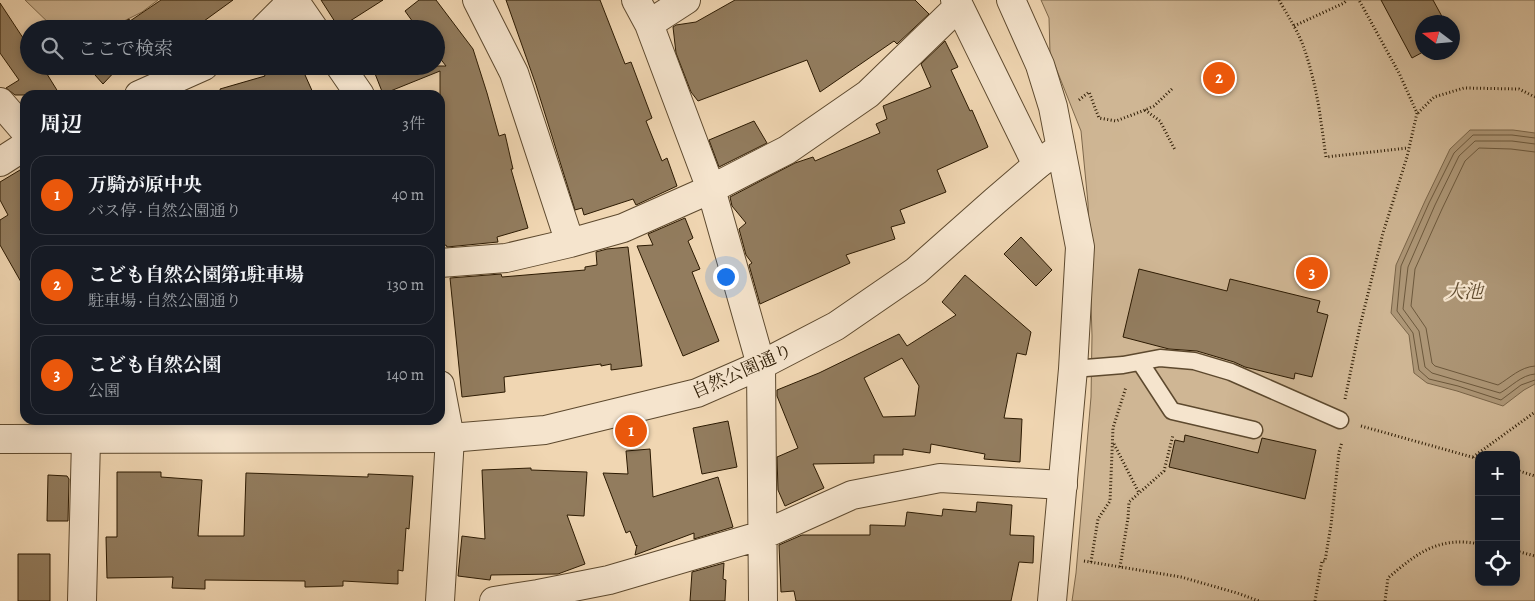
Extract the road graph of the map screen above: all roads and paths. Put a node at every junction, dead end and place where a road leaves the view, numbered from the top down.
1 (294, 0) edge
2 (478, 0) edge
3 (636, 0) edge
4 (686, 0) edge
5 (1011, 0) edge
6 (1279, 0) edge
7 (1347, 0) edge
8 (1358, 0) edge
9 (957, 3) edge
10 (273, 20) edge
11 (308, 20) edge
12 (649, 24) junction
13 (1294, 26) junction
14 (184, 75) edge
15 (346, 75) edge
16 (1173, 88) dead end
17 (150, 90) edge
18 (357, 90) edge
19 (1535, 97) edge
20 (0, 102) edge
21 (1145, 110) junction
22 (1417, 113) junction
23 (1055, 118) junction
24 (20, 125) edge
25 (1061, 147) junction
26 (1408, 148) junction
27 (20, 149) edge
28 (1175, 150) dead end
29 (0, 162) edge
30 (1037, 165) junction
31 (711, 190) junction
32 (570, 242) junction
33 (445, 264) edge
34 (1135, 363) junction
35 (761, 366) junction
36 (1073, 369) junction
37 (445, 412) edge
38 (1177, 412) junction
39 (1535, 412) edge
40 (1344, 422) junction
41 (86, 430) edge
42 (1254, 430) dead end
43 (450, 438) junction
44 (0, 440) edge
45 (1114, 442) junction
46 (1473, 458) joint
47 (1520, 471) edge
48 (1535, 476) edge
49 (1063, 485) junction
50 (1139, 493) junction
51 (763, 535) junction
52 (1475, 543) edge
53 (1520, 552) edge
54 (1535, 556) edge
55 (1056, 558) junction
56 (1091, 562) junction
57 (1120, 567) junction
58 (608, 590) edge
59 (82, 601) edge
60 (440, 601) edge
61 (494, 601) edge
62 (763, 601) edge
63 (1052, 601) edge
64 (1259, 601) edge
65 (1315, 601) edge
66 (1385, 601) edge

1 - 10 street
1 - 11 street
2 - 32 street
3 - 12 street
4 - 12 street
5 - 23 street
6 - 13 path
7 - 13 path
8 - 22 path
9 - 30 street
9 - 31 street
12 - 31 street
13 - 26 path
14 - 17 street
15 - 18 street
16 - 21 path
19 - 22 path
20 - 24 street
21 - 23 path
21 - 28 path
22 - 26 path
23 - 25 street
25 - 30 street, 自然公園通り
25 - 36 street
26 - 40 path
27 - 29 street
30 - 35 street, 自然公園通り
31 - 32 street
31 - 35 street
32 - 33 street
34 - 36 lane
34 - 38 lane
34 - 40 lane
34 - 45 path
35 - 43 street, 自然公園通り
35 - 51 street
36 - 49 street
37 - 43 street
38 - 42 lane
38 - 50 path
39 - 46 path
40 - 46 path
40 - 65 path
41 - 43 street, 自然公園通り
41 - 44 street, 自然公園通り
41 - 59 street
43 - 60 street
45 - 50 path
45 - 56 path
47 - 48 path
49 - 51 street
49 - 55 street
50 - 57 path
51 - 58 street
51 - 62 street
52 - 66 path
53 - 54 path
55 - 56 path
55 - 63 street
56 - 57 path
57 - 64 path
58 - 61 street

